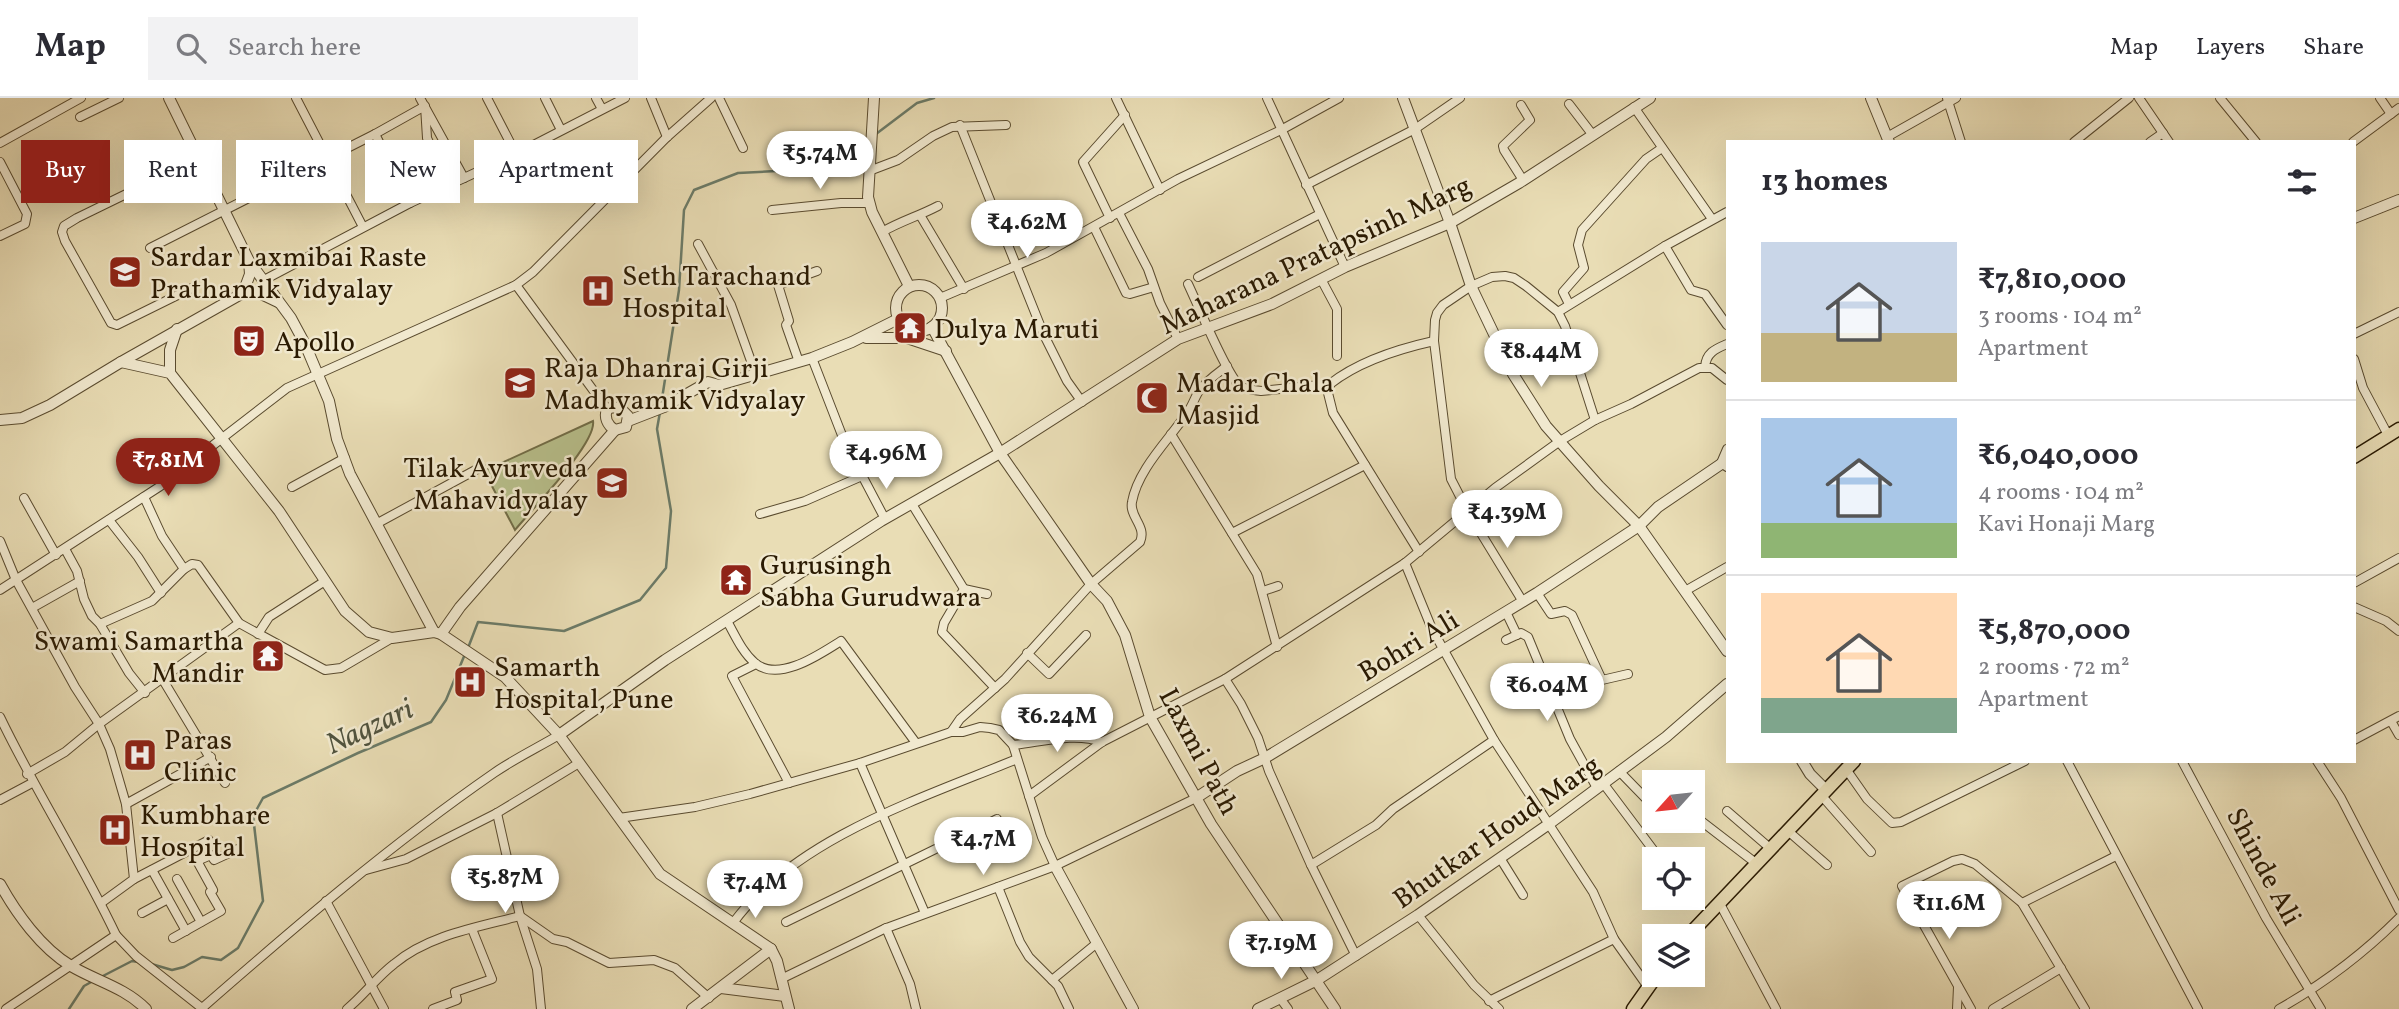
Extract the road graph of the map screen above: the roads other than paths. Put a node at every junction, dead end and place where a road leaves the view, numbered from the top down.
1 (81, 98) edge
2 (119, 98) edge
3 (169, 98) edge
4 (296, 98) edge
5 (487, 98) edge
6 (545, 98) edge
7 (596, 98) edge
8 (650, 98) edge
9 (711, 98) edge
10 (719, 98) edge
11 (874, 98) edge
12 (1116, 98) edge
13 (1267, 98) edge
14 (1339, 98) edge
15 (1403, 98) edge
16 (1460, 98) edge
17 (1650, 98) edge
18 (1871, 98) edge
19 (2129, 98) edge
20 (2139, 98) edge
21 (2220, 98) edge
22 (2381, 98) edge
23 (620, 99) edge
24 (1951, 99) edge
25 (423, 102) edge
26 (1636, 103) edge
27 (1569, 104) dead end
28 (1521, 105) dead end
29 (2399, 108) edge
30 (602, 109) junction
31 (2391, 114) junction
32 (1125, 115) junction
33 (80, 117) dead end
34 (960, 125) junction
35 (1006, 125) dead end
36 (1415, 129) junction
37 (561, 130) junction
38 (1281, 130) junction
39 (2163, 133) junction
40 (375, 134) junction
41 (1592, 134) junction
42 (667, 137) junction
43 (1888, 139) edge
44 (189, 140) edge
45 (318, 140) edge
46 (378, 140) edge
47 (429, 140) edge
48 (509, 140) edge
49 (542, 140) edge
50 (1961, 140) edge
51 (2076, 140) edge
52 (2153, 140) edge
53 (2168, 140) edge
54 (2254, 140) edge
55 (2356, 140) edge
56 (0, 143) edge
57 (351, 146) edge
58 (743, 148) dead end
59 (1662, 148) junction
60 (0, 162) edge
61 (869, 171) junction
62 (474, 173) edge
63 (464, 178) junction
64 (460, 180) edge
65 (1523, 180) junction
66 (1306, 185) junction
67 (1160, 190) junction
68 (124, 195) edge
69 (2399, 200) edge
70 (220, 203) edge
71 (241, 203) edge
72 (350, 203) edge
73 (410, 203) edge
74 (870, 203) junction
75 (938, 206) dead end
76 (772, 210) dead end
77 (224, 212) junction
78 (1726, 212) edge
79 (1119, 213) junction
80 (1320, 214) junction
81 (920, 215) junction
82 (2356, 217) edge
83 (1110, 218) junction
84 (1712, 219) junction
85 (1450, 223) junction
86 (363, 227) junction
87 (1094, 227) junction
88 (882, 232) junction
89 (0, 236) edge
90 (698, 244) dead end
91 (1665, 246) junction
92 (150, 248) dead end
93 (249, 261) junction
94 (1015, 267) junction
95 (1345, 267) junction
96 (817, 271) dead end
97 (1198, 276) dead end
98 (1321, 279) junction
99 (264, 280) junction
100 (1188, 284) dead end
101 (516, 285) junction
102 (909, 286) junction
103 (1471, 286) junction
104 (1154, 287) junction
105 (192, 288) dead end
106 (964, 289) junction
107 (243, 293) junction
108 (940, 298) junction
109 (279, 302) junction
110 (1569, 304) junction
111 (1558, 312) junction
112 (2399, 312) edge
113 (898, 319) junction
114 (1726, 323) edge
115 (932, 327) junction
116 (1209, 328) junction
117 (177, 329) junction
118 (2356, 333) edge
119 (862, 338) junction
120 (1178, 339) junction
121 (1434, 341) junction
122 (1726, 345) edge
123 (946, 351) junction
124 (1337, 356) dead end
125 (812, 358) junction
126 (121, 362) junction
127 (799, 362) junction
128 (2356, 365) edge
129 (1227, 366) junction
130 (1705, 367) junction
131 (170, 373) junction
132 (317, 373) junction
133 (756, 374) junction
134 (1726, 379) edge
135 (1330, 384) junction
136 (1082, 402) junction
137 (607, 409) junction
138 (0, 420) edge
139 (1595, 420) junction
140 (628, 421) junction
141 (615, 430) junction
142 (1171, 434) junction
143 (2396, 435) edge
144 (221, 440) junction
145 (1560, 441) junction
146 (1000, 453) junction
147 (2356, 456) edge
148 (345, 458) junction
149 (1725, 463) edge
150 (1365, 465) junction
151 (481, 467) dead end
152 (862, 476) junction
153 (292, 487) dead end
154 (144, 497) junction
155 (24, 498) dead end
156 (912, 504) junction
157 (1468, 512) junction
158 (760, 514) dead end
159 (885, 519) junction
160 (109, 520) junction
161 (376, 524) junction
162 (1639, 526) junction
163 (1232, 533) junction
164 (0, 541) edge
165 (65, 549) junction
166 (1419, 552) junction
167 (55, 555) junction
168 (2399, 558) edge
169 (1405, 563) junction
170 (1726, 568) edge
171 (184, 569) junction
172 (16, 580) junction
173 (80, 581) junction
174 (325, 581) junction
175 (2356, 582) edge
176 (1091, 584) junction
177 (1278, 586) dead end
178 (964, 589) junction
179 (0, 590) edge
180 (1685, 591) junction
181 (1262, 592) junction
182 (161, 593) junction
183 (1537, 593) junction
184 (987, 594) dead end
185 (1522, 602) junction
186 (32, 608) junction
187 (2356, 608) edge
188 (1506, 612) junction
189 (727, 621) junction
190 (239, 622) junction
191 (100, 624) junction
192 (2399, 631) edge
193 (258, 634) junction
194 (441, 634) junction
195 (1086, 635) dead end
196 (1517, 635) junction
197 (392, 638) junction
198 (1506, 640) dead end
199 (1277, 647) junction
200 (1726, 650) edge
201 (1443, 651) junction
202 (1027, 653) junction
203 (756, 664) junction
204 (1628, 674) dead end
205 (1225, 679) junction
206 (163, 680) junction
207 (1726, 685) edge
208 (995, 688) junction
209 (145, 693) junction
210 (1150, 717) junction
211 (0, 718) edge
212 (2395, 718) edge
213 (99, 724) junction
214 (951, 733) junction
215 (559, 735) junction
216 (2399, 735) edge
217 (2356, 739) edge
218 (11, 740) junction
219 (1494, 740) junction
220 (1102, 742) junction
221 (916, 743) junction
222 (1013, 745) junction
223 (0, 746) edge
224 (211, 757) junction
225 (1265, 758) junction
226 (1017, 759) junction
227 (579, 762) junction
228 (860, 763) junction
229 (1803, 763) edge
230 (2021, 763) edge
231 (2068, 763) edge
232 (2183, 763) edge
233 (2318, 763) edge
234 (1850, 765) edge
235 (1619, 771) junction
236 (27, 774) junction
237 (32, 783) junction
238 (225, 783) dead end
239 (789, 783) junction
240 (1600, 785) junction
241 (1824, 792) junction
242 (1642, 795) edge
243 (1029, 796) junction
244 (1196, 798) junction
245 (0, 800) edge
246 (126, 804) junction
247 (1727, 811) dead end
248 (497, 813) junction
249 (882, 815) junction
250 (619, 818) junction
251 (997, 819) dead end
252 (1549, 824) junction
253 (1705, 824) edge
254 (1788, 831) junction
255 (209, 840) dead end
256 (1650, 847) edge
257 (238, 849) dead end
258 (1771, 849) junction
259 (191, 850) junction
260 (1871, 852) dead end
261 (2116, 856) junction
262 (1500, 858) junction
263 (197, 861) junction
264 (904, 864) junction
265 (1757, 864) junction
266 (1827, 864) dead end
267 (1055, 866) junction
268 (1311, 866) junction
269 (152, 870) junction
270 (363, 870) junction
271 (134, 879) junction
272 (177, 879) dead end
273 (0, 884) edge
274 (998, 887) junction
275 (1523, 895) dead end
276 (168, 899) junction
277 (326, 901) junction
278 (1719, 902) junction
279 (2022, 903) junction
280 (101, 904) junction
281 (2399, 910) edge
282 (142, 913) dead end
283 (925, 913) junction
284 (1418, 915) junction
285 (520, 916) junction
286 (2399, 918) edge
287 (201, 922) junction
288 (786, 922) dead end
289 (733, 923) junction
290 (1699, 924) edge
291 (886, 928) junction
292 (472, 929) junction
293 (186, 931) junction
294 (116, 936) junction
295 (173, 938) dead end
296 (1614, 939) junction
297 (1097, 943) junction
298 (771, 949) junction
299 (1356, 956) junction
300 (72, 966) junction
301 (2061, 968) junction
302 (781, 979) junction
303 (1052, 980) junction
304 (1317, 980) junction
305 (373, 986) junction
306 (1958, 986) junction
307 (721, 988) junction
308 (1648, 988) joint
309 (2309, 992) junction
310 (709, 998) junction
311 (1280, 998) junction
312 (1489, 1001) junction
313 (789, 1005) edge
314 (6, 1009) edge
315 (146, 1009) edge
316 (202, 1009) edge
317 (347, 1009) edge
318 (384, 1009) edge
319 (433, 1009) edge
320 (541, 1009) edge
321 (692, 1009) edge
322 (916, 1009) edge
323 (1069, 1009) edge
324 (1133, 1009) edge
325 (1258, 1009) edge
326 (1288, 1009) edge
327 (1335, 1009) edge
328 (1499, 1009) edge
329 (1633, 1009) edge
330 (1776, 1009) edge
331 (1956, 1009) edge
332 (1971, 1009) edge
333 (1993, 1009) edge
334 (2085, 1009) edge
335 (2198, 1009) edge
336 (2280, 1009) edge
337 (2321, 1009) edge

1 - 56 street
2 - 33 street
3 - 44 street
4 - 45 street
5 - 48 street
6 - 37 street
7 - 30 street
8 - 42 street
9 - 42 street
10 - 58 street
11 - 61 street
12 - 32 street
13 - 38 street
14 - 38 street
15 - 36 street
16 - 36 street
17 - 26 street, Maharana Pratapsinh Marg
18 - 43 street
19 - 51 street
20 - 39 street
21 - 54 street
22 - 31 street
23 - 30 street
24 - 43 street
24 - 50 street
25 - 40 street
25 - 47 street
25 - 63 street
26 - 41 street, Maharana Pratapsinh Marg
26 - 59 street
27 - 41 street
28 - 65 street
29 - 31 street
30 - 37 street
31 - 55 street
32 - 67 street
32 - 83 street
34 - 35 street
34 - 61 street
34 - 94 street
36 - 66 street
36 - 85 street
37 - 49 street
38 - 66 street
38 - 67 street
39 - 52 street
39 - 53 street
40 - 46 street
40 - 57 street
41 - 65 street, Maharana Pratapsinh Marg
42 - 101 street
59 - 84 street
59 - 110 street
60 - 89 street
61 - 74 street
62 - 63 street
63 - 64 street
65 - 85 street, Maharana Pratapsinh Marg
66 - 80 street
67 - 79 street
68 - 105 street
69 - 82 street
70 - 77 street
71 - 77 street
72 - 86 street
73 - 86 street
74 - 76 street
74 - 88 street
75 - 81 street
77 - 92 street
77 - 93 street
78 - 84 street
79 - 83 street
79 - 104 street
80 - 95 street
80 - 97 street
81 - 88 street
81 - 106 street
83 - 87 street
84 - 91 street
85 - 95 street, Maharana Pratapsinh Marg
85 - 103 street
86 - 99 street
87 - 94 street
87 - 104 street
88 - 102 street
90 - 133 street
91 - 110 street
91 - 114 street
93 - 99 street
93 - 107 street
94 - 106 street
94 - 136 street
95 - 98 street, Maharana Pratapsinh Marg
96 - 127 street
98 - 116 street, Maharana Pratapsinh Marg
98 - 124 street
99 - 109 street
100 - 116 street
101 - 132 street
101 - 137 street
102 - 108 street
102 - 113 street
103 - 111 street
103 - 121 street
103 - 145 street
104 - 120 street
106 - 108 street
107 - 109 street
107 - 117 street
108 - 115 street
109 - 132 street
110 - 111 street
111 - 139 street
112 - 118 street
113 - 115 street
113 - 119 street
115 - 123 street, Laxmi Path
116 - 120 street, Maharana Pratapsinh Marg
116 - 129 street
117 - 126 street
117 - 131 street
119 - 123 street
119 - 125 street
120 - 136 street, Maharana Pratapsinh Marg
121 - 135 street
121 - 157 street
122 - 130 street
123 - 146 street, Laxmi Path
125 - 127 street
125 - 152 street
126 - 131 street
126 - 138 street
127 - 133 street
128 - 143 street
129 - 135 street
129 - 142 street
130 - 134 street
130 - 139 street
131 - 144 street
132 - 144 street
132 - 148 street
133 - 140 street
135 - 150 street
136 - 146 street, Maharana Pratapsinh Marg
137 - 140 street
137 - 141 street
139 - 145 street
140 - 141 street
141 - 194 street
142 - 163 street
142 - 176 street
143 - 147 highway
144 - 154 street
144 - 174 street
145 - 157 street
145 - 162 street
146 - 156 street, Maharana Pratapsinh Marg
146 - 176 street, Laxmi Path
148 - 153 street
148 - 161 street
149 - 162 street, Bohri Ali
150 - 163 street
150 - 166 street
151 - 161 street
152 - 158 street
152 - 159 street
154 - 160 street
154 - 171 street
155 - 167 street
156 - 159 street, Maharana Pratapsinh Marg
156 - 178 street
157 - 166 street
157 - 185 street
159 - 189 street, Maharana Pratapsinh Marg
160 - 165 street
160 - 182 street
161 - 194 street
162 - 180 street
162 - 183 street, Bohri Ali
163 - 181 street
164 - 172 street
165 - 167 street
165 - 173 street
166 - 169 street
167 - 172 street
168 - 175 street
169 - 199 street
169 - 201 street
170 - 180 street
171 - 182 street
171 - 190 street
172 - 179 street
172 - 186 street
173 - 186 street
173 - 191 street
174 - 193 street
174 - 197 street
176 - 202 street
176 - 210 street, Laxmi Path
177 - 181 street
178 - 184 street
178 - 208 street
180 - 200 street
181 - 199 street
182 - 191 street
183 - 185 street, Bohri Ali
183 - 204 street
185 - 188 street, Bohri Ali
186 - 213 street
187 - 192 street
188 - 196 street
188 - 201 street, Bohri Ali
189 - 203 street
189 - 215 street, Maharana Pratapsinh Marg
190 - 193 street
190 - 206 street
191 - 209 street
193 - 197 street
194 - 197 street
194 - 215 street
195 - 202 street
196 - 198 street
196 - 240 street
199 - 205 street
201 - 219 street
201 - 225 street, Bohri Ali
202 - 208 street
203 - 221 street
203 - 239 street
205 - 210 street
205 - 225 street
206 - 209 street
206 - 224 street
207 - 235 street, Bhutkar Houd Marg
208 - 214 street
209 - 213 street
210 - 220 street
210 - 244 street, Laxmi Path
211 - 218 street
212 - 216 street
212 - 217 street
213 - 236 street
213 - 246 street
214 - 221 street
214 - 222 street
215 - 227 street
215 - 270 street
218 - 223 street
218 - 236 street
219 - 252 street
219 - 268 street
220 - 222 street
220 - 243 street
221 - 228 street
222 - 226 street
224 - 238 street
224 - 246 street
225 - 244 street, Bohri Ali
225 - 268 street
226 - 243 street
226 - 249 street
227 - 248 street
227 - 250 street
228 - 239 street
228 - 249 street
229 - 241 street
230 - 234 street
231 - 261 street
232 - 309 street, Shinde Ali
233 - 281 street
234 - 241 highway
235 - 240 street, Bhutkar Houd Marg
235 - 242 street
236 - 237 street
237 - 245 street
237 - 280 street
239 - 250 street
240 - 252 street, Bhutkar Houd Marg
240 - 256 street
241 - 254 highway
241 - 260 street
243 - 267 street
244 - 267 street
244 - 304 street, Laxmi Path
246 - 271 street
247 - 258 street
248 - 270 street
248 - 285 street
249 - 264 street
249 - 289 street
250 - 289 street
251 - 264 street
252 - 262 street, Bhutkar Houd Marg
252 - 296 street
253 - 265 street
254 - 258 highway
254 - 266 street
255 - 259 street
257 - 263 street
258 - 265 highway
259 - 263 street
259 - 269 street
261 - 279 street
261 - 335 street
262 - 275 street
262 - 284 street, Bhutkar Houd Marg
263 - 287 street
264 - 283 street
264 - 288 street
265 - 278 highway
267 - 274 street
267 - 297 street
268 - 299 street
269 - 271 street
269 - 276 street
270 - 277 street
271 - 280 street
272 - 287 street
273 - 300 street
274 - 283 street
274 - 303 street
276 - 282 street
276 - 293 street
277 - 305 street
277 - 316 street
278 - 290 highway
278 - 330 street
279 - 301 street
279 - 306 street
280 - 294 street
283 - 291 street
284 - 299 street, Bhutkar Houd Marg
284 - 312 street
285 - 292 street
285 - 310 street
285 - 320 street
286 - 309 street
287 - 293 street
289 - 298 street
291 - 302 street
291 - 322 street
292 - 305 street
292 - 319 street
293 - 295 street
294 - 300 street
294 - 316 street
296 - 308 street
296 - 312 street
297 - 303 street
297 - 324 street
298 - 302 street
298 - 307 street
299 - 304 street, Bhutkar Houd Marg
300 - 314 street
300 - 315 street
301 - 333 street
301 - 334 street
302 - 313 street
303 - 323 street
304 - 311 street, Bhutkar Houd Marg
304 - 327 street, Laxmi Path
305 - 317 street
305 - 318 street
306 - 331 street
306 - 332 street
307 - 310 street
307 - 313 street
308 - 329 highway
309 - 336 street
309 - 337 street, Shinde Ali
310 - 321 street
311 - 325 street, Bhutkar Houd Marg
311 - 326 street
312 - 328 street

